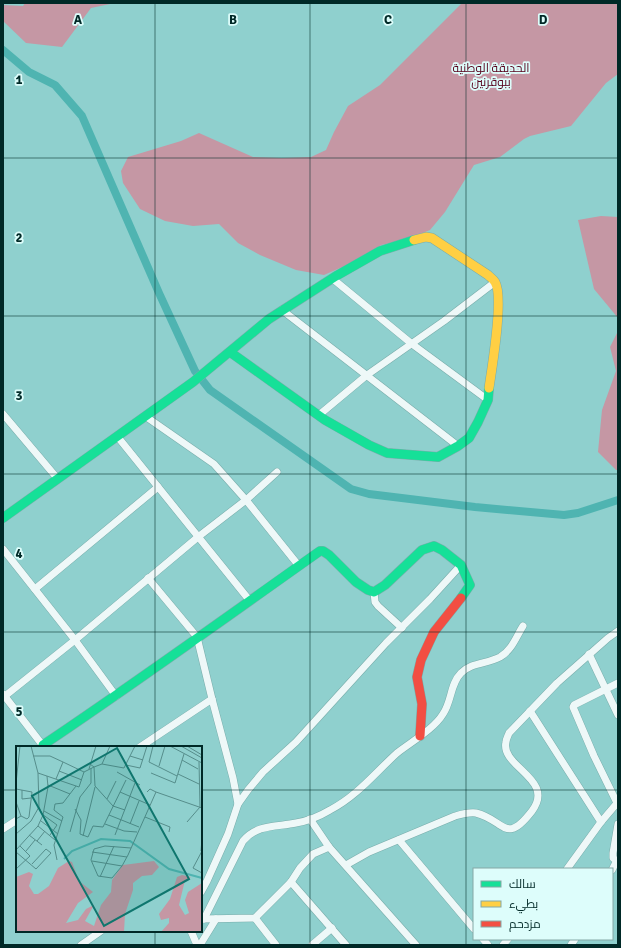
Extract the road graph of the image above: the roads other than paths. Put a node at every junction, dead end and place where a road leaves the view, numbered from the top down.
1 (333, 278) junction
2 (495, 282) junction
3 (282, 310) junction
4 (412, 344) junction
5 (230, 352) junction
6 (367, 375) junction
7 (488, 400) junction
8 (3, 414) edge
9 (145, 416) junction
10 (318, 416) junction
11 (117, 436) junction
12 (458, 446) junction
13 (278, 472) dead end
14 (57, 478) junction
15 (158, 487) junction
16 (246, 500) junction
17 (3, 518) edge
18 (198, 537) junction
19 (3, 549) edge
20 (461, 565) junction
21 (299, 566) junction
22 (148, 578) junction
23 (35, 590) junction
24 (374, 592) junction
25 (250, 601) junction
26 (523, 626) dead end
27 (402, 628) junction
28 (618, 631) edge
29 (197, 637) junction
30 (75, 640) junction
31 (589, 654) junction
32 (618, 683) edge
33 (606, 689) junction
34 (4, 695) edge
35 (116, 696) junction
36 (212, 699) junction
37 (530, 711) junction
38 (618, 715) edge
39 (420, 736) junction
40 (44, 746) edge
41 (142, 746) edge
42 (618, 803) edge
43 (238, 804) junction
44 (310, 819) junction
45 (16, 821) edge
46 (601, 822) junction
47 (618, 824) edge
48 (3, 829) edge
49 (399, 840) junction
50 (329, 847) junction
51 (617, 862) edge
52 (346, 865) junction
53 (568, 868) edge
54 (291, 882) junction
55 (202, 890) edge
56 (254, 918) junction
57 (203, 919) edge
58 (216, 919) junction
59 (332, 928) junction
60 (473, 928) edge
61 (100, 932) edge
62 (192, 932) edge
63 (81, 945) edge
64 (199, 945) edge
65 (276, 945) edge
66 (312, 945) edge
67 (346, 945) edge
68 (416, 945) edge

1 - 2 street
1 - 3 street
1 - 4 street
2 - 4 street
2 - 7 street
3 - 5 street
3 - 6 street
4 - 6 street
4 - 7 street
5 - 9 street
5 - 10 street
6 - 10 street
6 - 12 street
7 - 12 street
8 - 14 street
9 - 11 street
9 - 16 street
10 - 12 street
11 - 14 street
11 - 15 street
13 - 16 street
14 - 17 street
15 - 18 street
15 - 23 street
16 - 18 street
16 - 21 street
18 - 22 street
18 - 25 street
19 - 23 street
20 - 24 street
20 - 27 street
20 - 39 street
21 - 24 street
21 - 25 street
22 - 29 street
22 - 30 street
23 - 30 street
24 - 27 street
25 - 29 street
26 - 39 street
27 - 43 street
28 - 31 street
29 - 35 street
29 - 36 street
30 - 34 street
30 - 35 street
31 - 33 street
31 - 37 street
32 - 33 street
33 - 38 street
33 - 42 street
34 - 40 street
35 - 40 street
36 - 41 street
36 - 43 street
37 - 46 street
37 - 49 street
39 - 44 street
42 - 46 street
43 - 55 street
44 - 50 street
44 - 57 street
45 - 48 street
46 - 53 street
47 - 51 street
49 - 52 street
49 - 60 street
50 - 52 street
50 - 54 street
52 - 68 street
54 - 56 street
54 - 59 street
56 - 58 street
56 - 65 street
57 - 58 street
58 - 64 street
59 - 66 street
59 - 67 street
61 - 63 street
62 - 64 street

